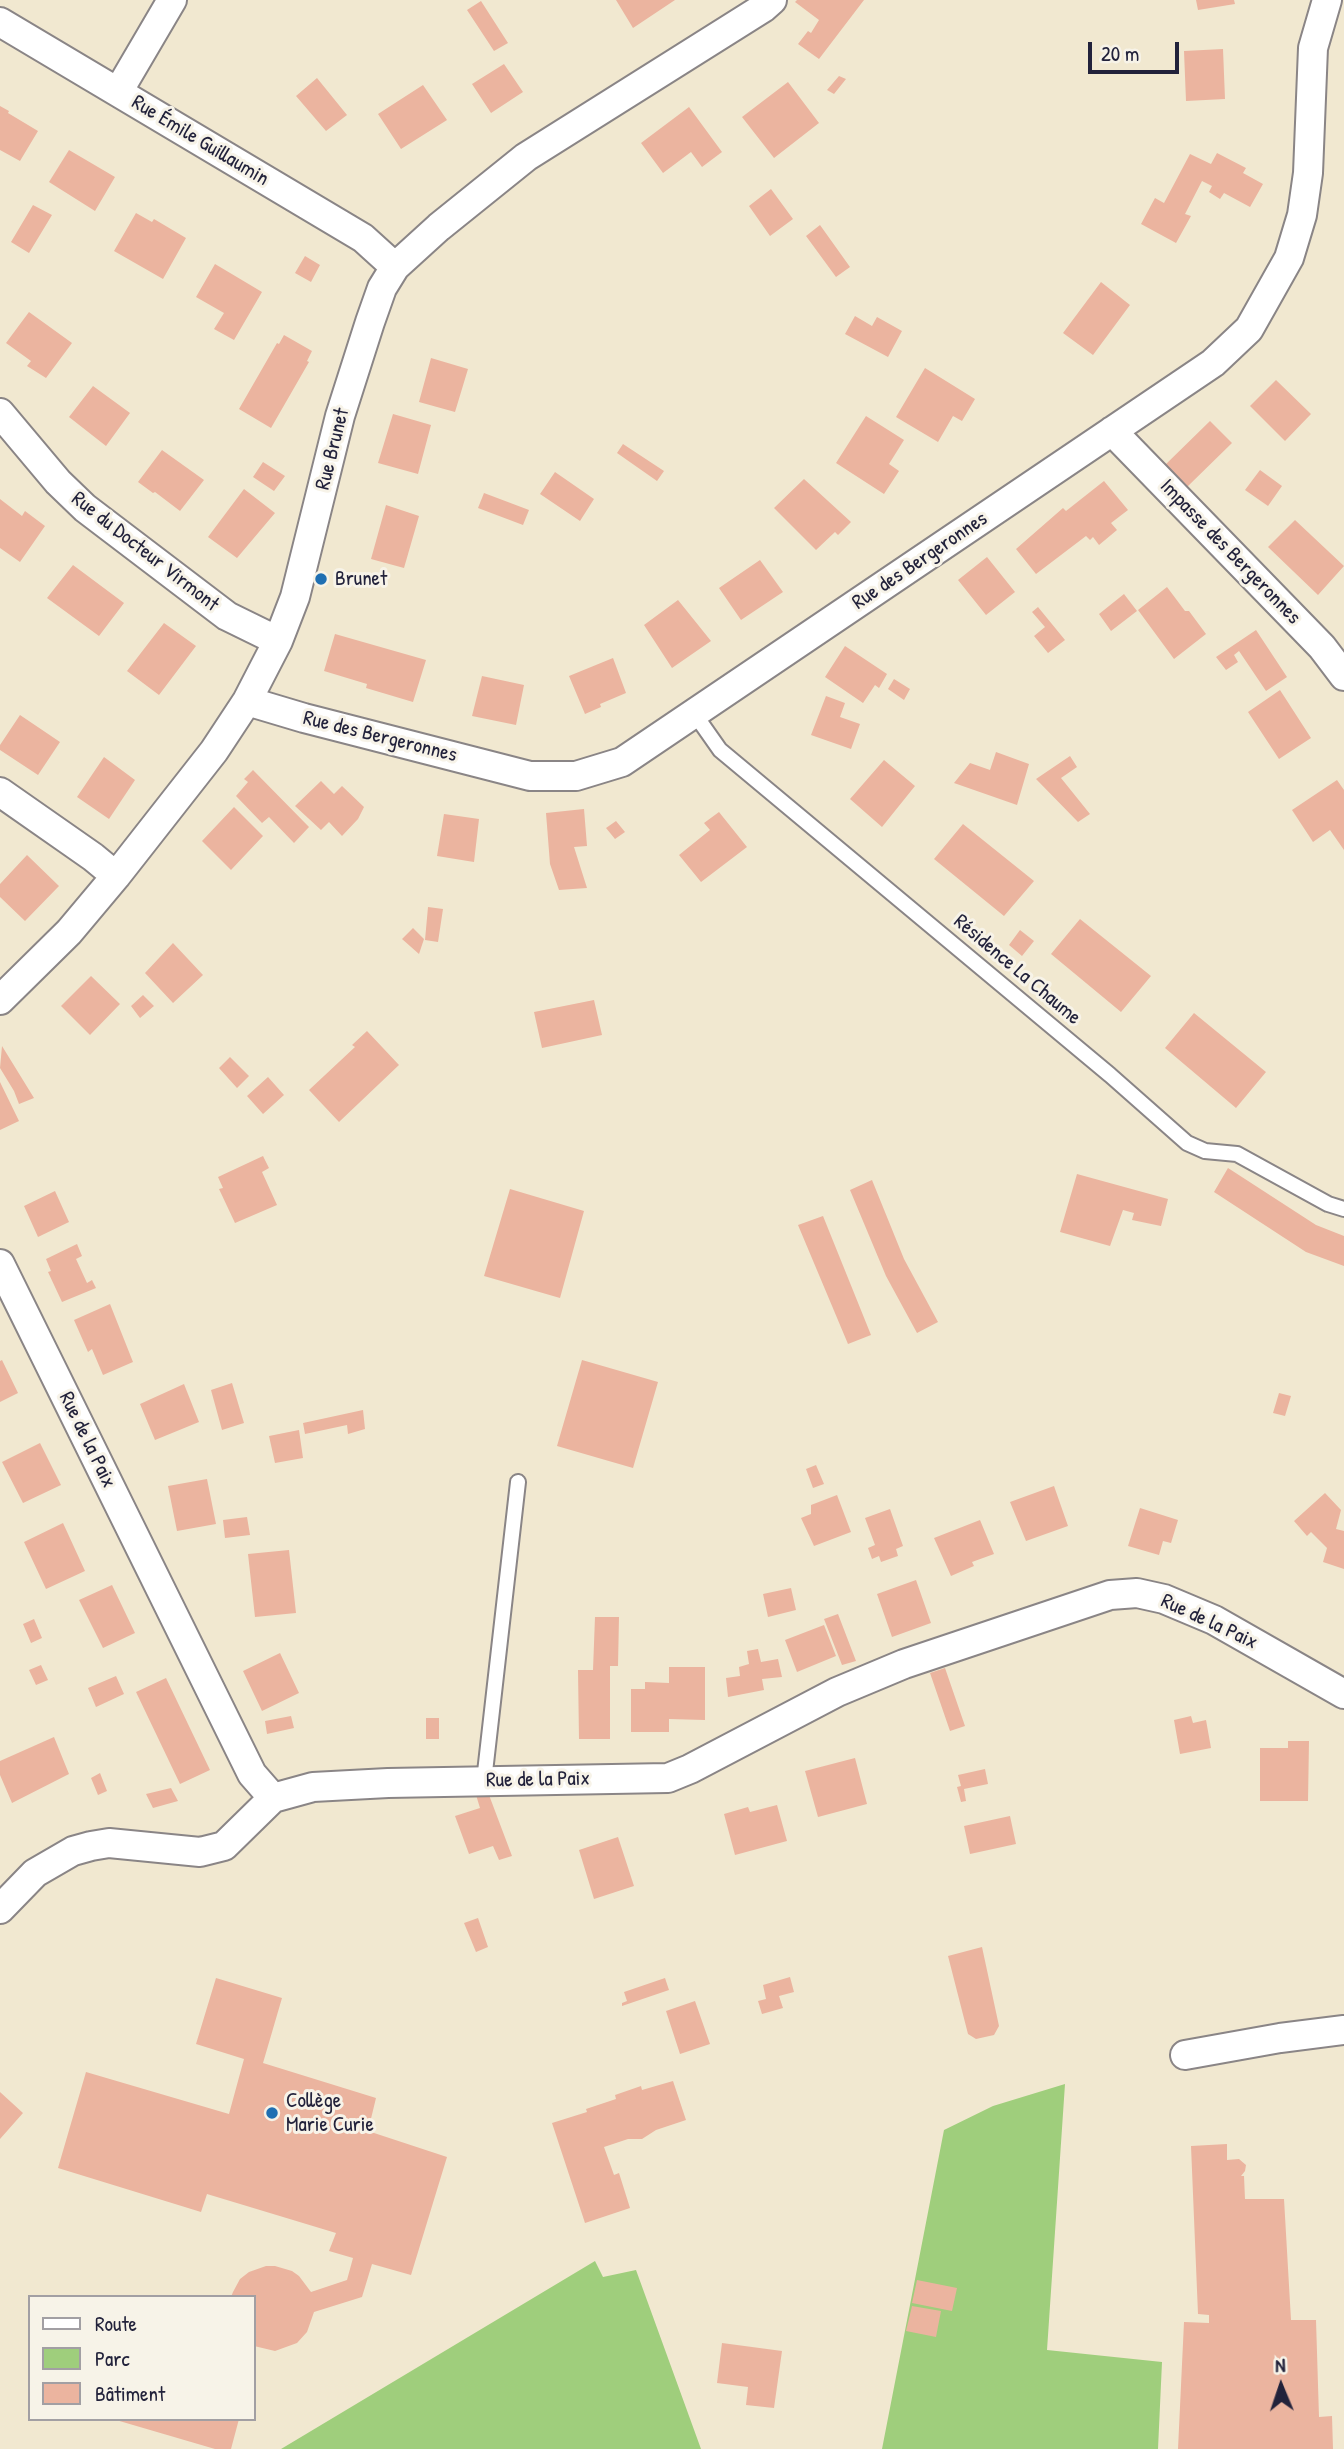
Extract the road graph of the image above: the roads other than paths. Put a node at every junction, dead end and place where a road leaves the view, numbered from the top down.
1 (172, 0) edge
2 (772, 0) edge
3 (1327, 0) edge
4 (0, 22) edge
5 (118, 92) junction
6 (395, 267) junction
7 (0, 413) edge
8 (1112, 431) junction
9 (278, 641) junction
10 (1344, 676) edge
11 (247, 701) junction
12 (694, 713) junction
13 (0, 792) edge
14 (116, 876) junction
15 (0, 1000) edge
16 (1344, 1209) edge
17 (0, 1264) edge
18 (518, 1482) dead end
19 (1344, 1694) edge
20 (484, 1781) junction
21 (273, 1798) junction
22 (0, 1909) edge
23 (1344, 2030) edge
24 (1185, 2055) dead end

1 - 5 street
2 - 6 street, Rue Brunet
3 - 8 street, Rue des Bergeronnes
4 - 5 street, Rue Émile Guillaumin
5 - 6 street, Rue Émile Guillaumin
6 - 9 street, Rue Brunet
7 - 9 street, Rue du Docteur Virmont
8 - 10 street, Impasse des Bergeronnes
8 - 12 street, Rue des Bergeronnes
9 - 11 street, Rue Brunet
11 - 12 street, Rue des Bergeronnes
11 - 14 street, Rue Brunet
12 - 16 lane, Résidence La Chaume
13 - 14 street
14 - 15 street, Rue Brunet
17 - 21 street, Rue de la Paix
18 - 20 lane
19 - 20 street, Rue de la Paix
20 - 21 street, Rue de la Paix
21 - 22 street
23 - 24 street

